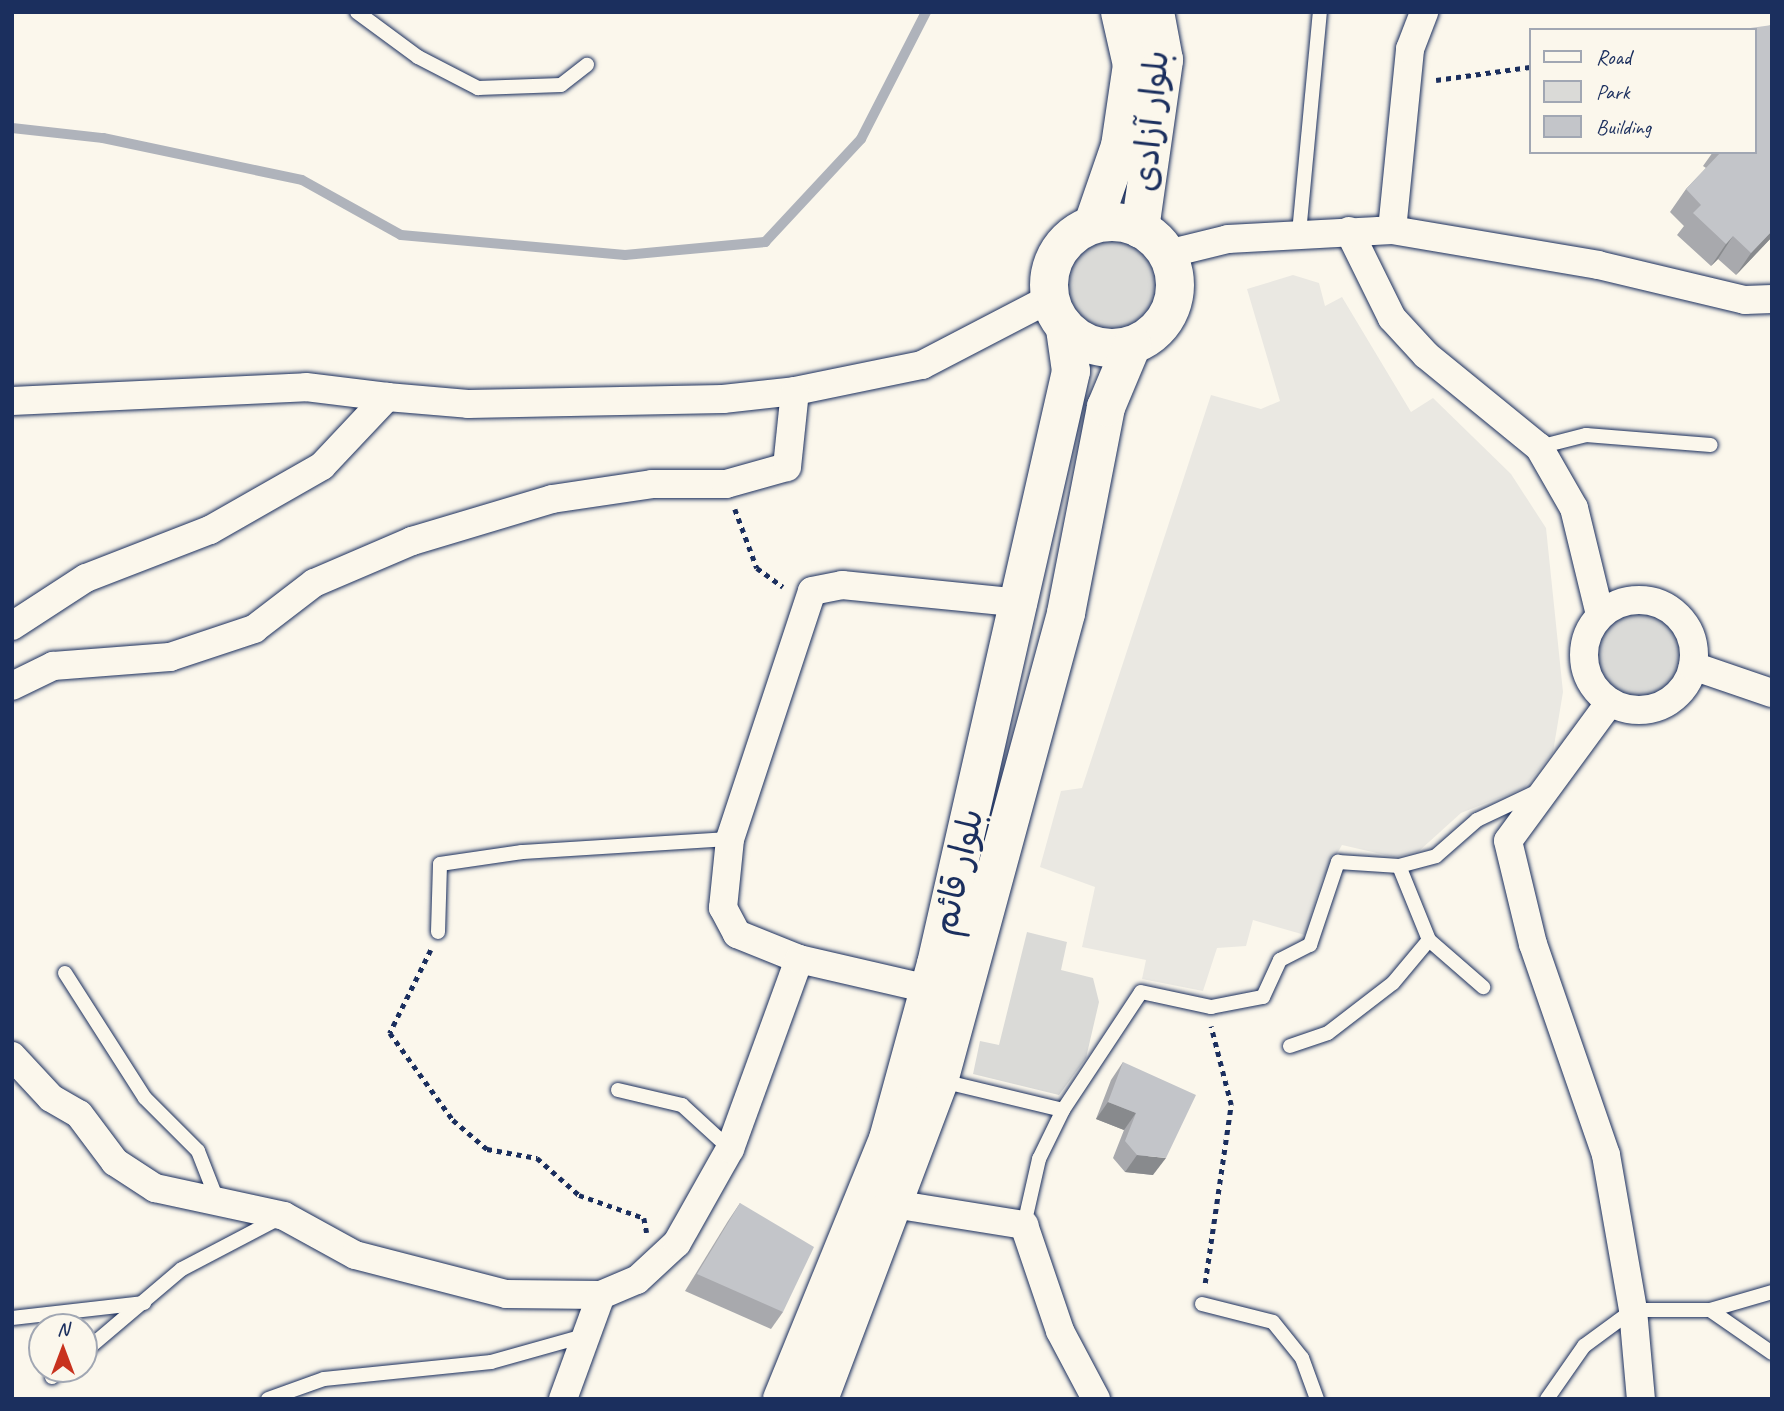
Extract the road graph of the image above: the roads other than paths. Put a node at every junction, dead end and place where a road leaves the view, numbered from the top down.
1 (357, 12) edge
2 (1120, 12) edge
3 (1156, 12) edge
4 (1320, 12) edge
5 (1424, 12) edge
6 (1148, 62) junction
7 (587, 65) dead end
8 (1093, 224) junction
9 (1392, 230) junction
10 (1349, 231) junction
11 (1299, 233) junction
12 (1154, 242) junction
13 (1772, 299) edge
14 (1057, 314) junction
15 (1132, 345) junction
16 (795, 391) junction
17 (387, 397) junction
18 (12, 401) edge
19 (1711, 445) dead end
20 (1539, 447) junction
21 (1023, 603) junction
22 (1601, 615) junction
23 (12, 626) edge
24 (1693, 666) junction
25 (12, 686) edge
26 (1772, 693) edge
27 (1610, 702) junction
28 (1555, 783) junction
29 (730, 839) junction
30 (1399, 866) junction
31 (438, 932) road end
32 (1429, 940) junction
33 (799, 959) junction
34 (65, 973) dead end
35 (1483, 987) dead end
36 (929, 989) junction
37 (1290, 1046) dead end
38 (12, 1056) edge
39 (939, 1081) junction
40 (618, 1090) dead end
41 (1063, 1110) junction
42 (730, 1149) junction
43 (890, 1185) junction
44 (218, 1203) junction
45 (284, 1216) junction
46 (1024, 1225) junction
47 (1772, 1292) edge
48 (601, 1295) junction
49 (144, 1303) junction
50 (1202, 1304) road end
51 (1633, 1310) junction
52 (1710, 1310) junction
53 (12, 1318) edge
54 (588, 1335) junction
55 (98, 1341) edge
56 (1772, 1353) edge
57 (268, 1399) edge
58 (563, 1399) edge
59 (782, 1399) edge
60 (819, 1399) edge
61 (1096, 1399) edge
62 (1317, 1399) edge
63 (1547, 1399) edge
64 (1641, 1399) edge

1 - 7 lane
2 - 6 main road, بلوار آزادی
3 - 6 main road, بلوار آزادی
4 - 11 lane
5 - 9 street
6 - 8 main road, بلوار آزادی
6 - 12 main road, بلوار آزادی
8 - 12 main road
8 - 14 main road
9 - 10 street
9 - 13 street
10 - 11 street
10 - 20 street
11 - 12 street
12 - 15 main road
14 - 15 main road
14 - 16 street
14 - 21 main road, بلوار قائم
15 - 39 main road, بلوار قائم
16 - 17 street
16 - 25 street
17 - 18 street
17 - 23 street
19 - 20 lane
20 - 22 street
21 - 29 street
21 - 36 main road, بلوار قائم
22 - 24 street
22 - 27 street
24 - 26 street
24 - 27 street
27 - 28 street
28 - 30 lane
28 - 51 street
29 - 31 lane
29 - 33 street
30 - 32 lane
30 - 41 lane
32 - 35 lane
32 - 37 lane
33 - 36 street
33 - 42 street
34 - 44 lane
36 - 43 main road, بلوار قائم
38 - 44 street
39 - 41 lane
39 - 43 main road, بلوار قائم
40 - 42 lane
41 - 46 lane
42 - 48 street
43 - 46 street
43 - 59 main road, بلوار قائم
43 - 60 main road, بلوار قائم
44 - 45 street
45 - 48 street
45 - 49 lane
46 - 61 street
47 - 52 lane
48 - 54 street
49 - 53 lane
49 - 55 lane
50 - 62 lane
51 - 52 lane
51 - 63 lane
51 - 64 street
52 - 56 lane
54 - 57 lane
54 - 58 street

